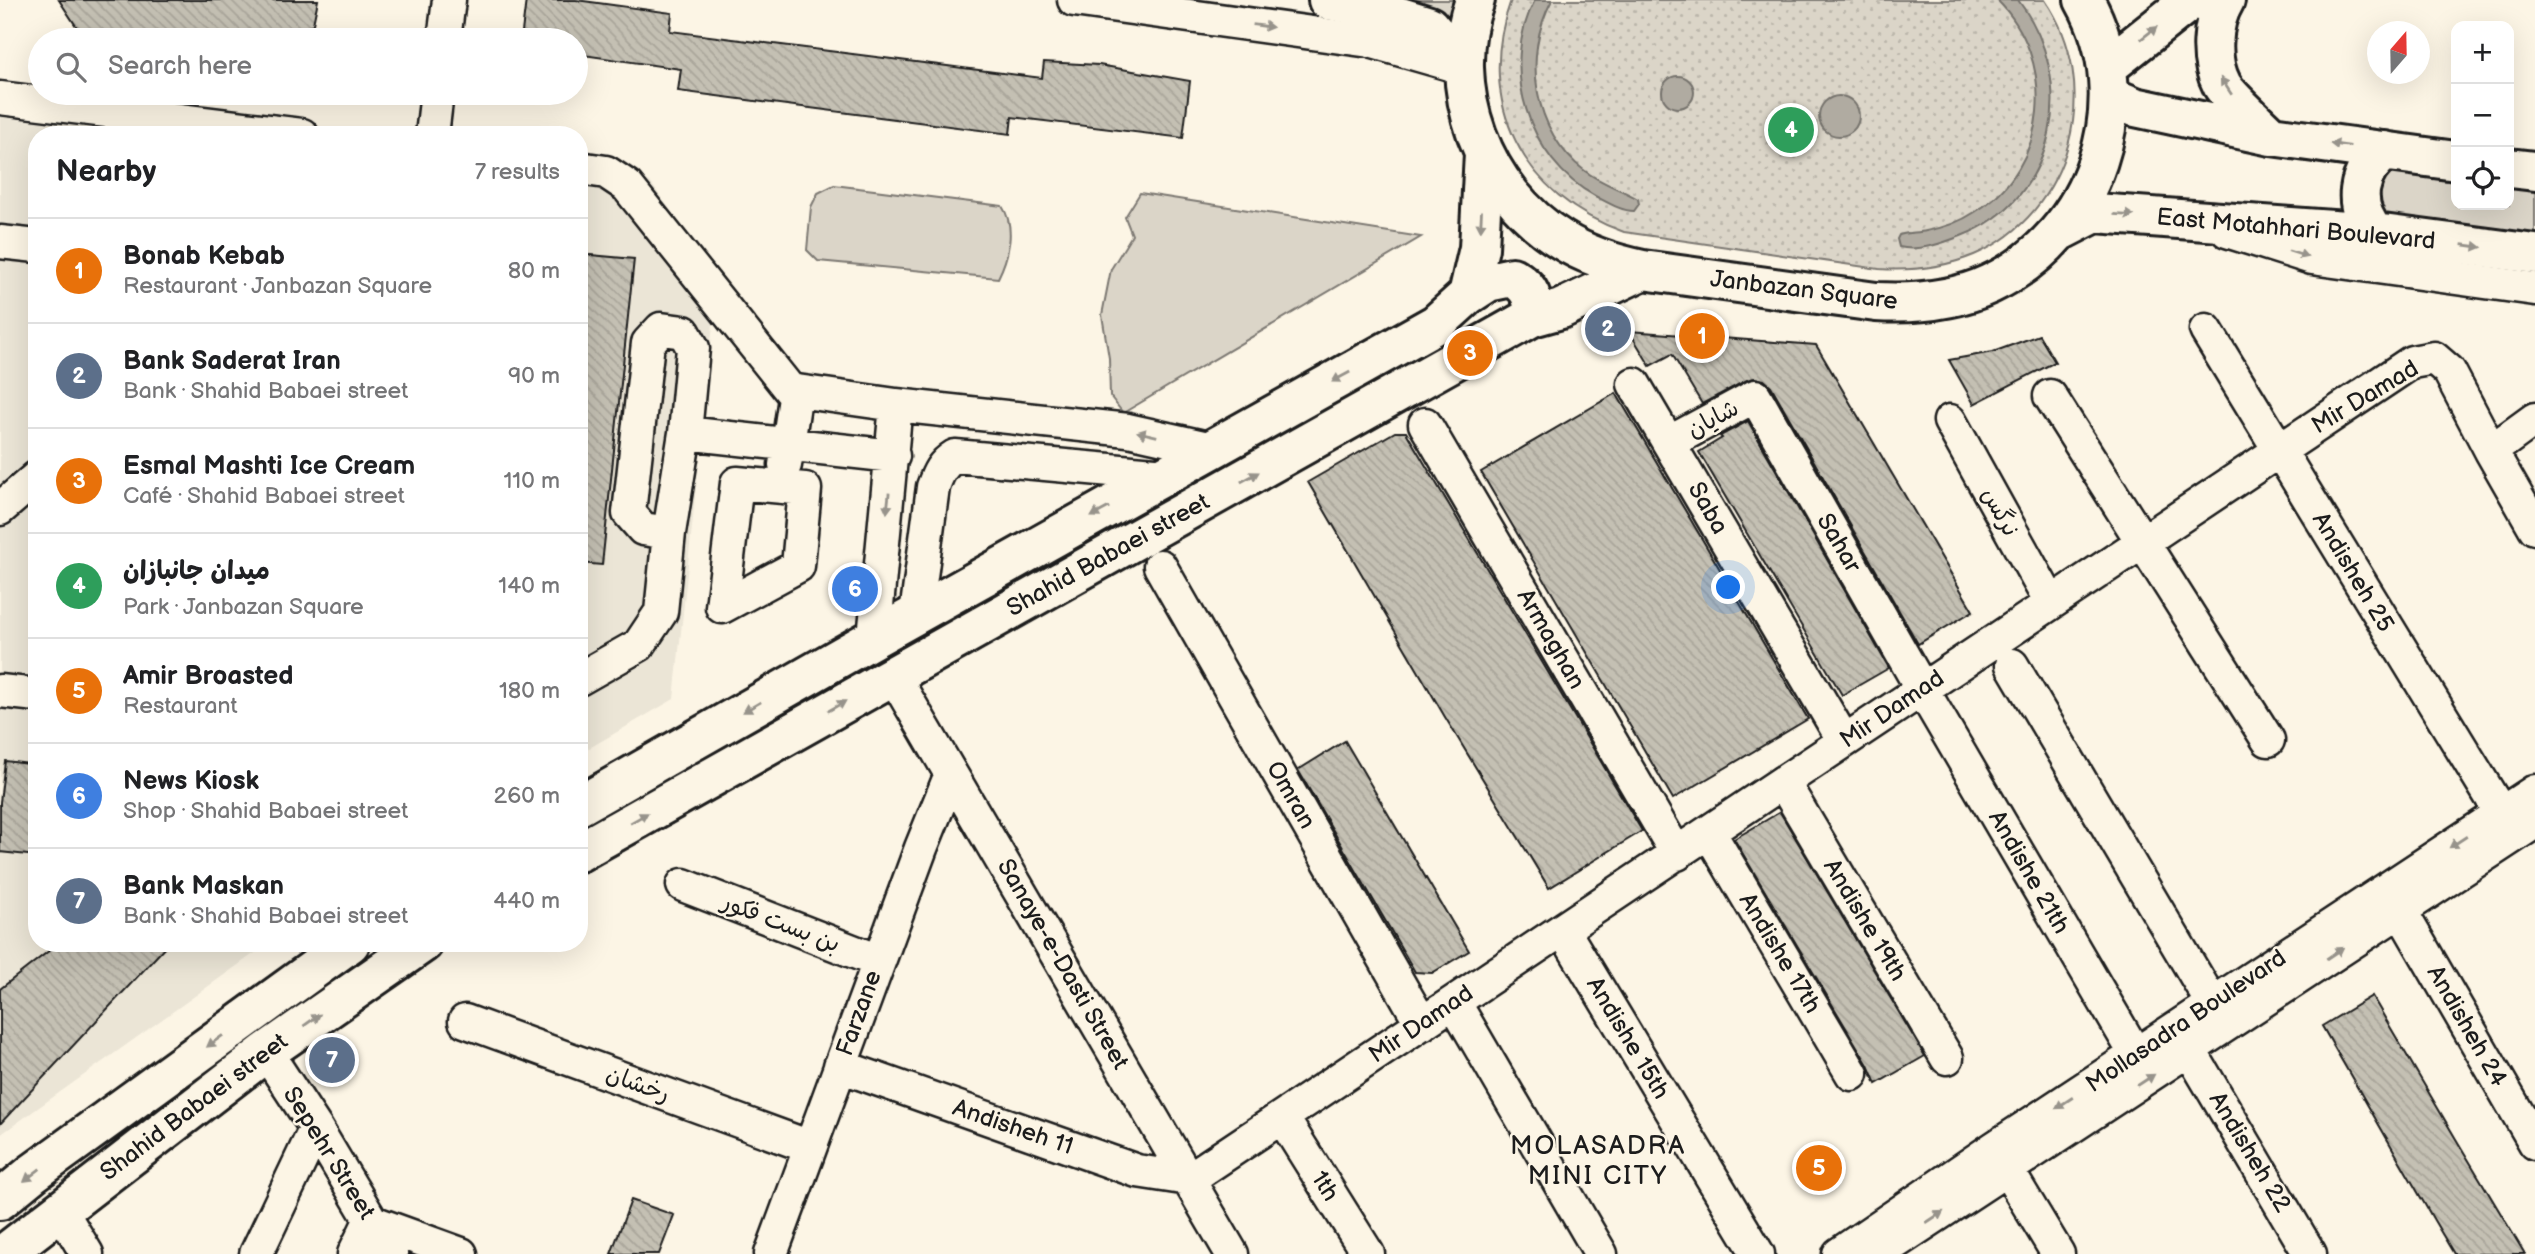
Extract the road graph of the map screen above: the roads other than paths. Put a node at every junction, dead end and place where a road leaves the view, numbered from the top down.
1 (449, 0) edge
2 (1074, 0) edge
3 (1328, 0) edge
4 (1475, 0) edge
5 (2084, 0) edge
6 (2191, 0) edge
7 (2224, 0) edge
8 (446, 28) edge
9 (1464, 68) junction
10 (2108, 81) junction
11 (0, 99) edge
12 (436, 105) edge
13 (78, 121) edge
14 (158, 126) edge
15 (433, 126) edge
16 (2272, 136) junction
17 (2385, 151) junction
18 (1484, 153) junction
19 (2451, 160) edge
20 (588, 169) edge
21 (2514, 169) edge
22 (2535, 171) edge
23 (2186, 218) junction
24 (2060, 231) junction
25 (2375, 233) junction
26 (0, 242) edge
27 (28, 245) edge
28 (2535, 254) edge
29 (1643, 270) junction
30 (2535, 289) edge
31 (1468, 295) junction
32 (1532, 317) junction
33 (2206, 330) dead end
34 (1634, 384) dead end
35 (796, 391) junction
36 (1755, 396) joint
37 (2050, 396) dead end
38 (896, 405) junction
39 (2535, 419) edge
40 (1950, 421) dead end
41 (1425, 424) dead end
42 (685, 433) junction
43 (1670, 442) junction
44 (787, 444) junction
45 (1213, 449) junction
46 (2280, 450) junction
47 (2490, 451) junction
48 (893, 456) junction
49 (1166, 475) junction
50 (28, 485) edge
51 (782, 487) dead end
52 (0, 509) edge
53 (2535, 528) edge
54 (669, 533) junction
55 (2144, 543) junction
56 (1160, 566) dead end
57 (2051, 603) junction
58 (916, 614) junction
59 (874, 638) junction
60 (2012, 665) dead end
61 (588, 674) edge
62 (893, 674) junction
63 (1922, 689) junction
64 (0, 691) edge
65 (28, 694) edge
66 (2267, 740) dead end
67 (1844, 741) junction
68 (951, 774) junction
69 (1783, 782) junction
70 (2535, 790) edge
71 (588, 801) edge
72 (2501, 813) junction
73 (2535, 822) edge
74 (1709, 832) junction
75 (588, 847) edge
76 (1676, 853) junction
77 (683, 885) dead end
78 (2400, 910) junction
79 (1563, 930) junction
80 (338, 952) edge
81 (410, 952) edge
82 (878, 961) junction
83 (1454, 1002) junction
84 (2212, 1003) junction
85 (465, 1021) dead end
86 (1422, 1024) junction
87 (2190, 1051) junction
88 (266, 1052) junction
89 (2136, 1055) junction
90 (1947, 1058) dead end
91 (840, 1066) junction
92 (1852, 1074) dead end
93 (1282, 1117) junction
94 (316, 1128) junction
95 (2533, 1132) edge
96 (810, 1147) junction
97 (2001, 1159) junction
98 (1189, 1179) junction
99 (0, 1200) edge
100 (60, 1209) junction
101 (370, 1221) junction
102 (4, 1254) edge
103 (87, 1254) edge
104 (256, 1254) edge
105 (354, 1254) edge
106 (391, 1254) edge
107 (461, 1254) edge
108 (771, 1254) edge
109 (1232, 1254) edge
110 (1368, 1254) edge
111 (1601, 1254) edge
112 (1758, 1254) edge
113 (1839, 1254) edge
114 (1878, 1254) edge
115 (2058, 1254) edge
116 (2310, 1254) edge

1 - 8 street
2 -> 9 street
3 - 9 main road
4 - 9 main road, Janbazan Square
5 - 10 main road, Janbazan Square
10 -> 6 main road
16 -> 7 main road
9 - 18 main road, Janbazan Square
10 - 16 main road
10 - 24 main road, Janbazan Square
11 - 13 street
12 - 15 street
13 - 14 street
17 -> 16 main road
17 - 19 main road
17 - 25 main road
18 - 29 main road, Janbazan Square
18 -> 31 main road
20 - 35 street
21 - 22 main road
24 -> 23 main road, East Motahhari Boulevard
23 - 25 main road, East Motahhari Boulevard
23 -> 30 street
24 - 29 main road, Janbazan Square
25 -> 28 main road, East Motahhari Boulevard
26 - 27 street
29 - 32 main road, Shahid Babaei street
31 - 32 main road, Shahid Babaei street
31 -> 45 main road, Shahid Babaei street
62 -> 32 main road, Shahid Babaei street
33 - 46 street, Andisheh 25
34 - 43 street, Saba
35 - 38 street
35 - 44 street
36 - 43 street, شایان
36 - 63 street, Sahar
37 - 55 street
45 -> 38 street
38 - 48 street
39 - 47 street
40 - 57 street, نرگس
41 - 76 street, Armaghan
42 - 44 street
42 - 54 street
42 - 54 street
43 - 67 street, Saba
44 - 48 street
44 - 51 street
45 - 49 main road, Shahid Babaei street
46 - 47 street, Mir Damad
46 - 55 street, Mir Damad
46 - 72 street, Andisheh 25
47 - 53 street, Mir Damad
48 -> 59 street
49 -> 58 main road, Shahid Babaei street
49 - 58 street
50 - 52 street
54 - 61 street
55 - 57 street, Mir Damad
55 - 66 street
56 - 86 street, Omran
57 - 63 street, Mir Damad
58 - 59 main road, Shahid Babaei street
59 -> 71 main road, Shahid Babaei street
60 - 84 street
62 - 68 street, Sanaye-e-Dasti Street
75 -> 62 main road, Shahid Babaei street
63 - 67 street, Mir Damad
63 - 89 street, Andishe 21th
64 - 65 street
67 - 69 street, Mir Damad
68 - 82 street, Farzane
68 - 98 street, Sanaye-e-Dasti Street
69 - 74 street, Mir Damad
69 - 90 street, Andishe 19th
70 - 72 street, Mollasadra Boulevard
72 -> 84 street, Mollasadra Boulevard
73 - 78 street, Mollasadra Boulevard
74 - 76 street, Mir Damad
74 - 92 street, Andishe 17th
76 - 79 street, Mir Damad
77 - 82 street, بن بست فكور
87 -> 78 street, Mollasadra Boulevard
78 - 95 street, Andisheh 24
79 - 83 street, Mir Damad
79 - 112 street, Andishe 15th
80 -> 99 main road, Shahid Babaei street
88 -> 81 main road, Shahid Babaei street
82 - 91 street, Farzane
83 - 86 street, Mir Damad
83 - 111 street
84 - 89 street, Mollasadra Boulevard
85 - 96 street, رخشان
86 - 93 street, Mir Damad
97 -> 87 street, Mollasadra Boulevard
87 - 116 street, Andisheh 22
88 - 94 street, Sepehr Street
88 - 100 main road, Shahid Babaei street
89 -> 97 street, Mollasadra Boulevard
91 - 96 street, Farzane
91 - 98 street, Andisheh 11
93 - 98 street, Mir Damad
93 - 110 street, 1th
94 - 101 street, Sepehr Street
94 - 104 street
96 - 108 street, Farzane
97 - 113 street, Mollasadra Boulevard
114 -> 97 street, Mollasadra Boulevard
97 - 115 street
98 - 109 street, Sanaye-e-Dasti Street
100 - 102 main road, Shahid Babaei street
100 - 103 street
101 - 105 street
101 - 106 street, Sepehr Street
101 - 107 street

